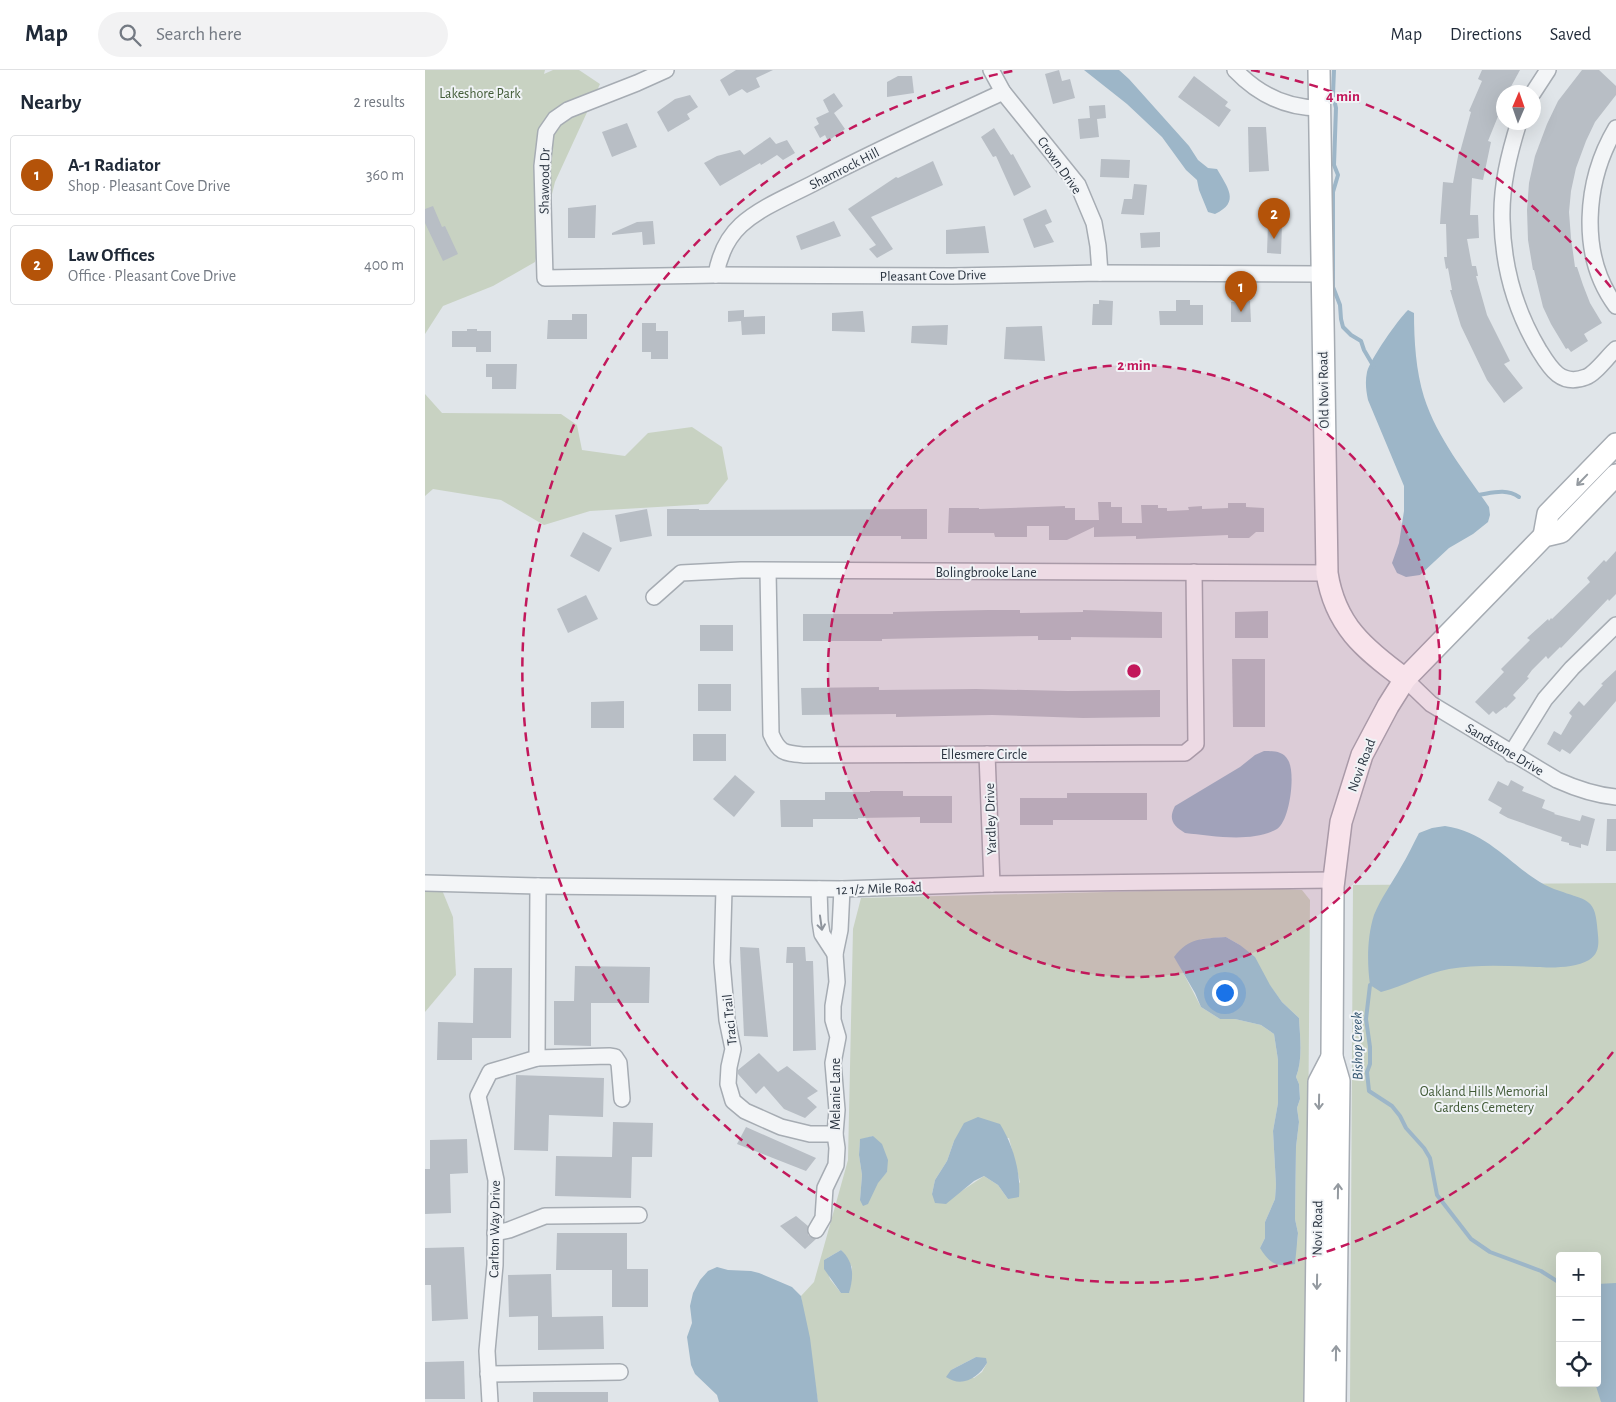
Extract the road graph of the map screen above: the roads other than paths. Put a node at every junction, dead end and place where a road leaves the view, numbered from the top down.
1 (666, 70) edge
2 (991, 70) edge
3 (1235, 70) edge
4 (1319, 70) edge
5 (1548, 70) edge
6 (1538, 85) edge
7 (1003, 92) junction
8 (1319, 108) junction
9 (1616, 128) edge
10 (1517, 130) edge
11 (1100, 273) junction
12 (1321, 274) junction
13 (716, 275) junction
14 (545, 278) joint
15 (1616, 306) edge
16 (1616, 349) edge
17 (1616, 444) edge
18 (1616, 475) edge
19 (1544, 536) junction
20 (768, 570) junction
21 (1195, 572) junction
22 (1327, 573) junction
23 (654, 597) dead end
24 (1616, 625) edge
25 (1405, 679) junction
26 (987, 754) junction
27 (1511, 754) junction
28 (1616, 797) edge
29 (1333, 880) junction
30 (425, 883) edge
31 (992, 884) junction
32 (537, 886) junction
33 (724, 889) junction
34 (819, 889) junction
35 (842, 889) junction
36 (835, 954) junction
37 (1332, 1057) junction
38 (537, 1058) junction
39 (621, 1100) dead end
40 (835, 1134) junction
41 (639, 1216) dead end
42 (816, 1230) dead end
43 (495, 1233) junction
44 (620, 1372) dead end
45 (488, 1374) junction
46 (490, 1402) edge
47 (1315, 1402) edge
48 (1335, 1402) edge

1 - 14 street, Shawood Dr
2 - 7 street, Crown Drive
3 - 8 street
4 - 8 main road, Old Novi Road
5 - 6 street
7 - 11 street, Crown Drive
7 - 13 street, Shamrock Hill
8 - 12 main road, Old Novi Road
9 - 15 street
10 - 16 street
11 - 12 street, Pleasant Cove Drive
11 - 13 street, Pleasant Cove Drive
12 - 22 main road, Old Novi Road
13 - 14 street, Pleasant Cove Drive
17 -> 19 main road
18 - 19 main road, Novi Road
19 - 25 main road, Novi Road
20 - 21 street, Bolingbrooke Lane
20 - 23 street, Bolingbrooke Lane
20 - 26 street, Ellesmere Circle
21 - 22 street, Bolingbrooke Lane
21 - 26 street, Ellesmere Circle
22 - 25 main road, Old Novi Road
24 - 27 street
25 - 27 street, Sandstone Drive
25 - 29 main road, Novi Road
26 - 31 street, Yardley Drive
27 - 28 street, Sandstone Drive
29 - 31 street, 12 1/2 Mile Road
29 - 37 main road, Novi Road
30 - 32 street, 12 1/2 Mile Road
31 - 35 street, 12 1/2 Mile Road
32 - 33 street, 12 1/2 Mile Road
32 - 38 street
33 - 34 street, 12 1/2 Mile Road
33 - 40 street, Traci Trail
34 - 35 street, 12 1/2 Mile Road
34 -> 36 street, Melanie Lane
35 - 36 street, Melanie Lane
36 - 40 street, Melanie Lane
37 -> 47 main road, Novi Road
48 -> 37 main road, Novi Road
38 - 39 street, Carlton Way Drive
38 - 43 street, Carlton Way Drive
40 - 42 street, Melanie Lane
41 - 43 street
43 - 45 street, Carlton Way Drive
44 - 45 street
45 - 46 street, Carlton Way Drive

